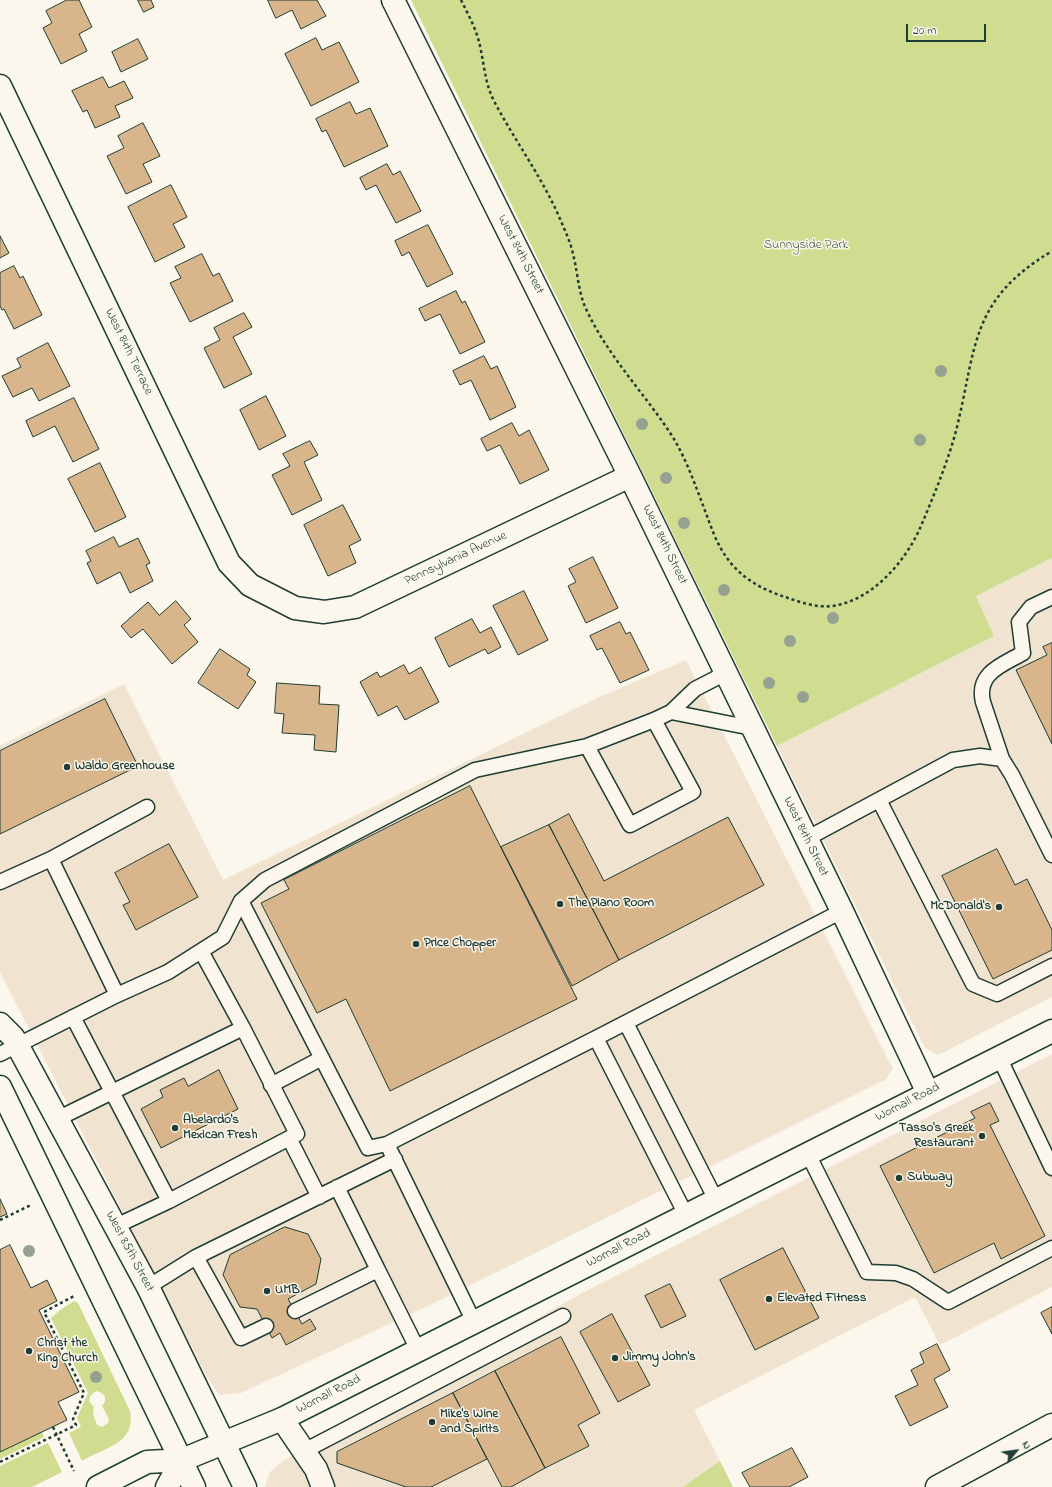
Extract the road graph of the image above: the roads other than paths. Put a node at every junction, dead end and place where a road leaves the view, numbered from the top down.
1 (392, 0) edge
2 (0, 86) edge
3 (630, 476) junction
4 (1052, 597) edge
5 (277, 599) joint
6 (726, 673) junction
7 (671, 712) junction
8 (654, 720) junction
9 (752, 728) junction
10 (587, 746) junction
11 (1002, 759) junction
12 (879, 800) junction
13 (147, 807) dead end
14 (806, 839) junction
15 (1052, 855) edge
16 (51, 859) junction
17 (0, 882) edge
18 (241, 901) junction
19 (842, 911) junction
20 (201, 951) junction
21 (1052, 966) edge
22 (117, 995) junction
23 (73, 1017) junction
24 (626, 1023) junction
25 (0, 1024) edge
26 (243, 1028) junction
27 (1052, 1031) edge
28 (596, 1038) junction
29 (9, 1049) edge
30 (999, 1057) junction
31 (322, 1058) junction
32 (271, 1085) junction
33 (0, 1087) edge
34 (112, 1093) junction
35 (928, 1093) junction
36 (57, 1119) junction
37 (289, 1138) junction
38 (387, 1144) junction
39 (808, 1154) junction
40 (395, 1159) junction
41 (1052, 1168) edge
42 (338, 1187) junction
43 (319, 1197) junction
44 (716, 1200) junction
45 (169, 1201) junction
46 (686, 1215) junction
47 (116, 1226) junction
48 (1052, 1248) edge
49 (196, 1257) junction
50 (378, 1270) junction
51 (148, 1287) junction
52 (295, 1311) dead end
53 (563, 1316) dead end
54 (474, 1322) junction
55 (266, 1326) dead end
56 (418, 1350) junction
57 (282, 1419) junction
58 (1052, 1425) edge
59 (223, 1444) junction
60 (304, 1451) junction
61 (182, 1460) junction
62 (98, 1487) edge
63 (167, 1487) edge
64 (194, 1487) edge
65 (245, 1487) edge
66 (323, 1487) edge
67 (938, 1487) edge

1 - 3 street, West 84th Street
2 - 5 street, West 84th Terrace
3 - 5 street, Pennsylvania Avenue
3 - 6 street, West 84th Street
4 - 11 lane
6 - 7 lane
6 - 9 street, West 84th Street
7 - 8 lane
7 - 9 lane
8 - 10 lane
8 - 10 lane
9 - 14 street, West 84th Street
10 - 18 lane
11 - 12 lane
11 - 15 lane
12 - 14 lane
12 - 21 lane
13 - 16 lane
14 - 19 street, West 84th Street
16 - 17 lane
16 - 22 lane
18 - 20 lane
18 - 31 lane
19 - 24 lane
19 - 35 street, West 84th Street
20 - 22 lane
20 - 26 lane
22 - 23 lane
23 - 29 lane
23 - 34 lane
24 - 28 lane
24 - 44 lane
25 - 29 street, West 85th Street
26 - 32 lane
26 - 34 lane
27 - 30 street, Wornall Road
28 - 38 lane
28 - 46 lane
29 - 36 street, West 85th Street
30 - 35 street, Wornall Road
30 - 41 lane
31 - 32 lane
31 - 38 lane
32 - 37 lane
33 - 61 street
34 - 36 lane
34 - 45 lane
35 - 39 street, Wornall Road
36 - 47 street, West 85th Street
37 - 43 lane
37 - 45 lane
38 - 40 lane
39 - 44 street, Wornall Road
39 - 48 lane
40 - 42 lane
40 - 54 lane
42 - 43 lane
42 - 50 lane
43 - 49 lane
44 - 46 street, Wornall Road
45 - 47 lane
46 - 54 street, Wornall Road
47 - 51 street, West 85th Street
49 - 51 lane
49 - 55 lane
50 - 52 lane
50 - 56 lane
51 - 59 street, West 85th Street
53 - 60 lane
54 - 56 street, Wornall Road
56 - 57 street, Wornall Road
57 - 59 street, Wornall Road
57 - 60 street
58 - 67 street
59 - 61 street, Wornall Road
59 - 65 street, West 85th Street
60 - 66 street
61 - 62 street, Wornall Road
61 - 63 street
61 - 64 street

